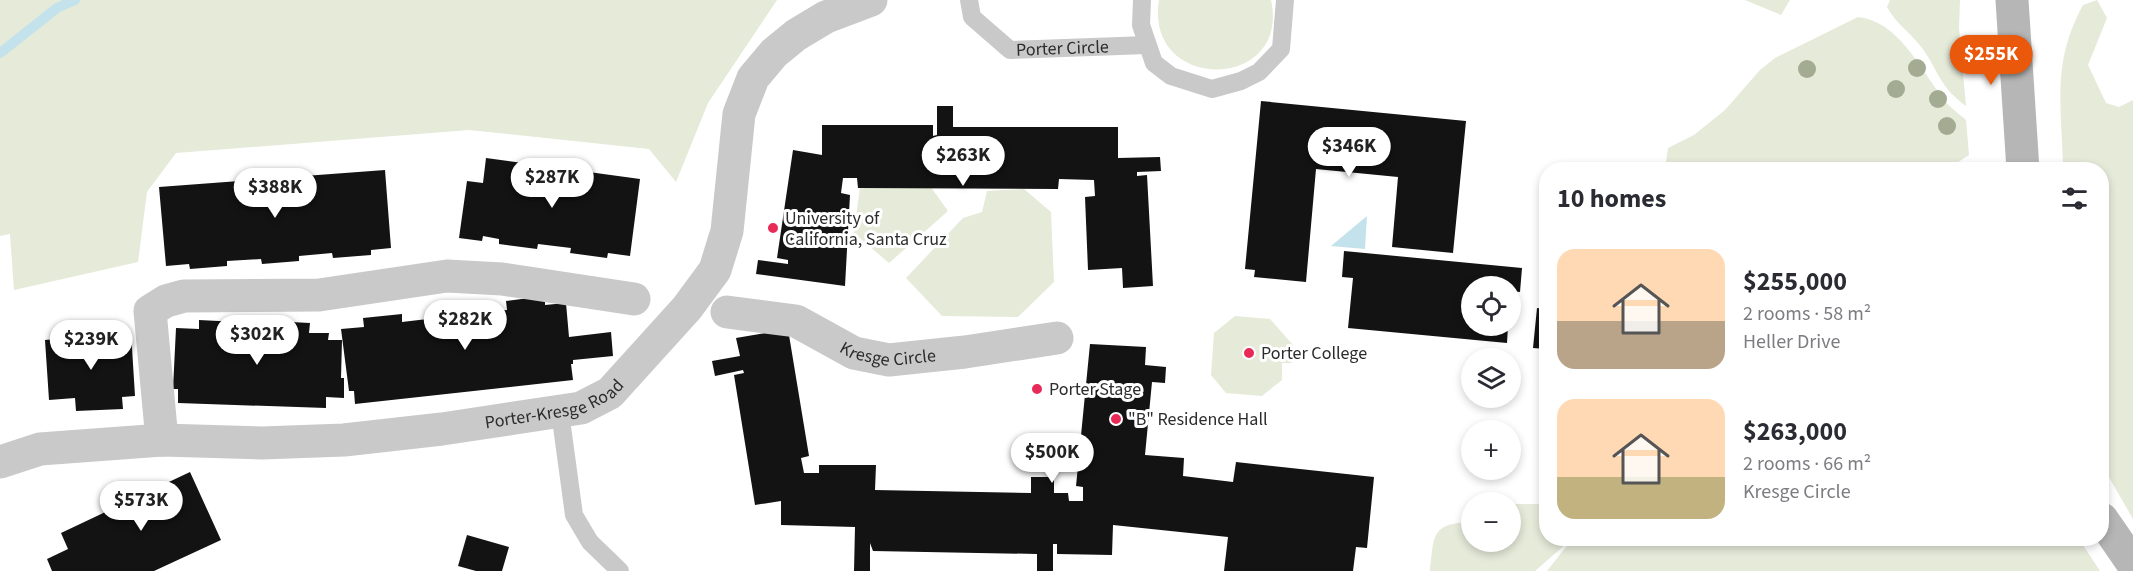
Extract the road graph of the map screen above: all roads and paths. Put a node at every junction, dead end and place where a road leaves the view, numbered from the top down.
1 (871, 0) edge
2 (969, 0) edge
3 (1142, 0) edge
4 (1285, 0) edge
5 (2012, 0) edge
6 (1147, 45) junction
7 (2022, 162) edge
8 (634, 299) dead end
9 (727, 312) dead end
10 (1057, 338) dead end
11 (560, 412) junction
12 (162, 440) junction
13 (0, 462) edge
14 (2109, 529) edge
15 (2133, 564) edge
16 (620, 571) edge

1 - 11 street, Porter-Kresge Road
2 - 6 lane, Porter Circle
3 - 6 lane
4 - 6 lane
5 - 7 main road
8 - 12 street
9 - 10 street, Kresge Circle
11 - 12 street, Porter-Kresge Road
11 - 16 lane
12 - 13 street, Porter-Kresge Road
14 - 15 main road

